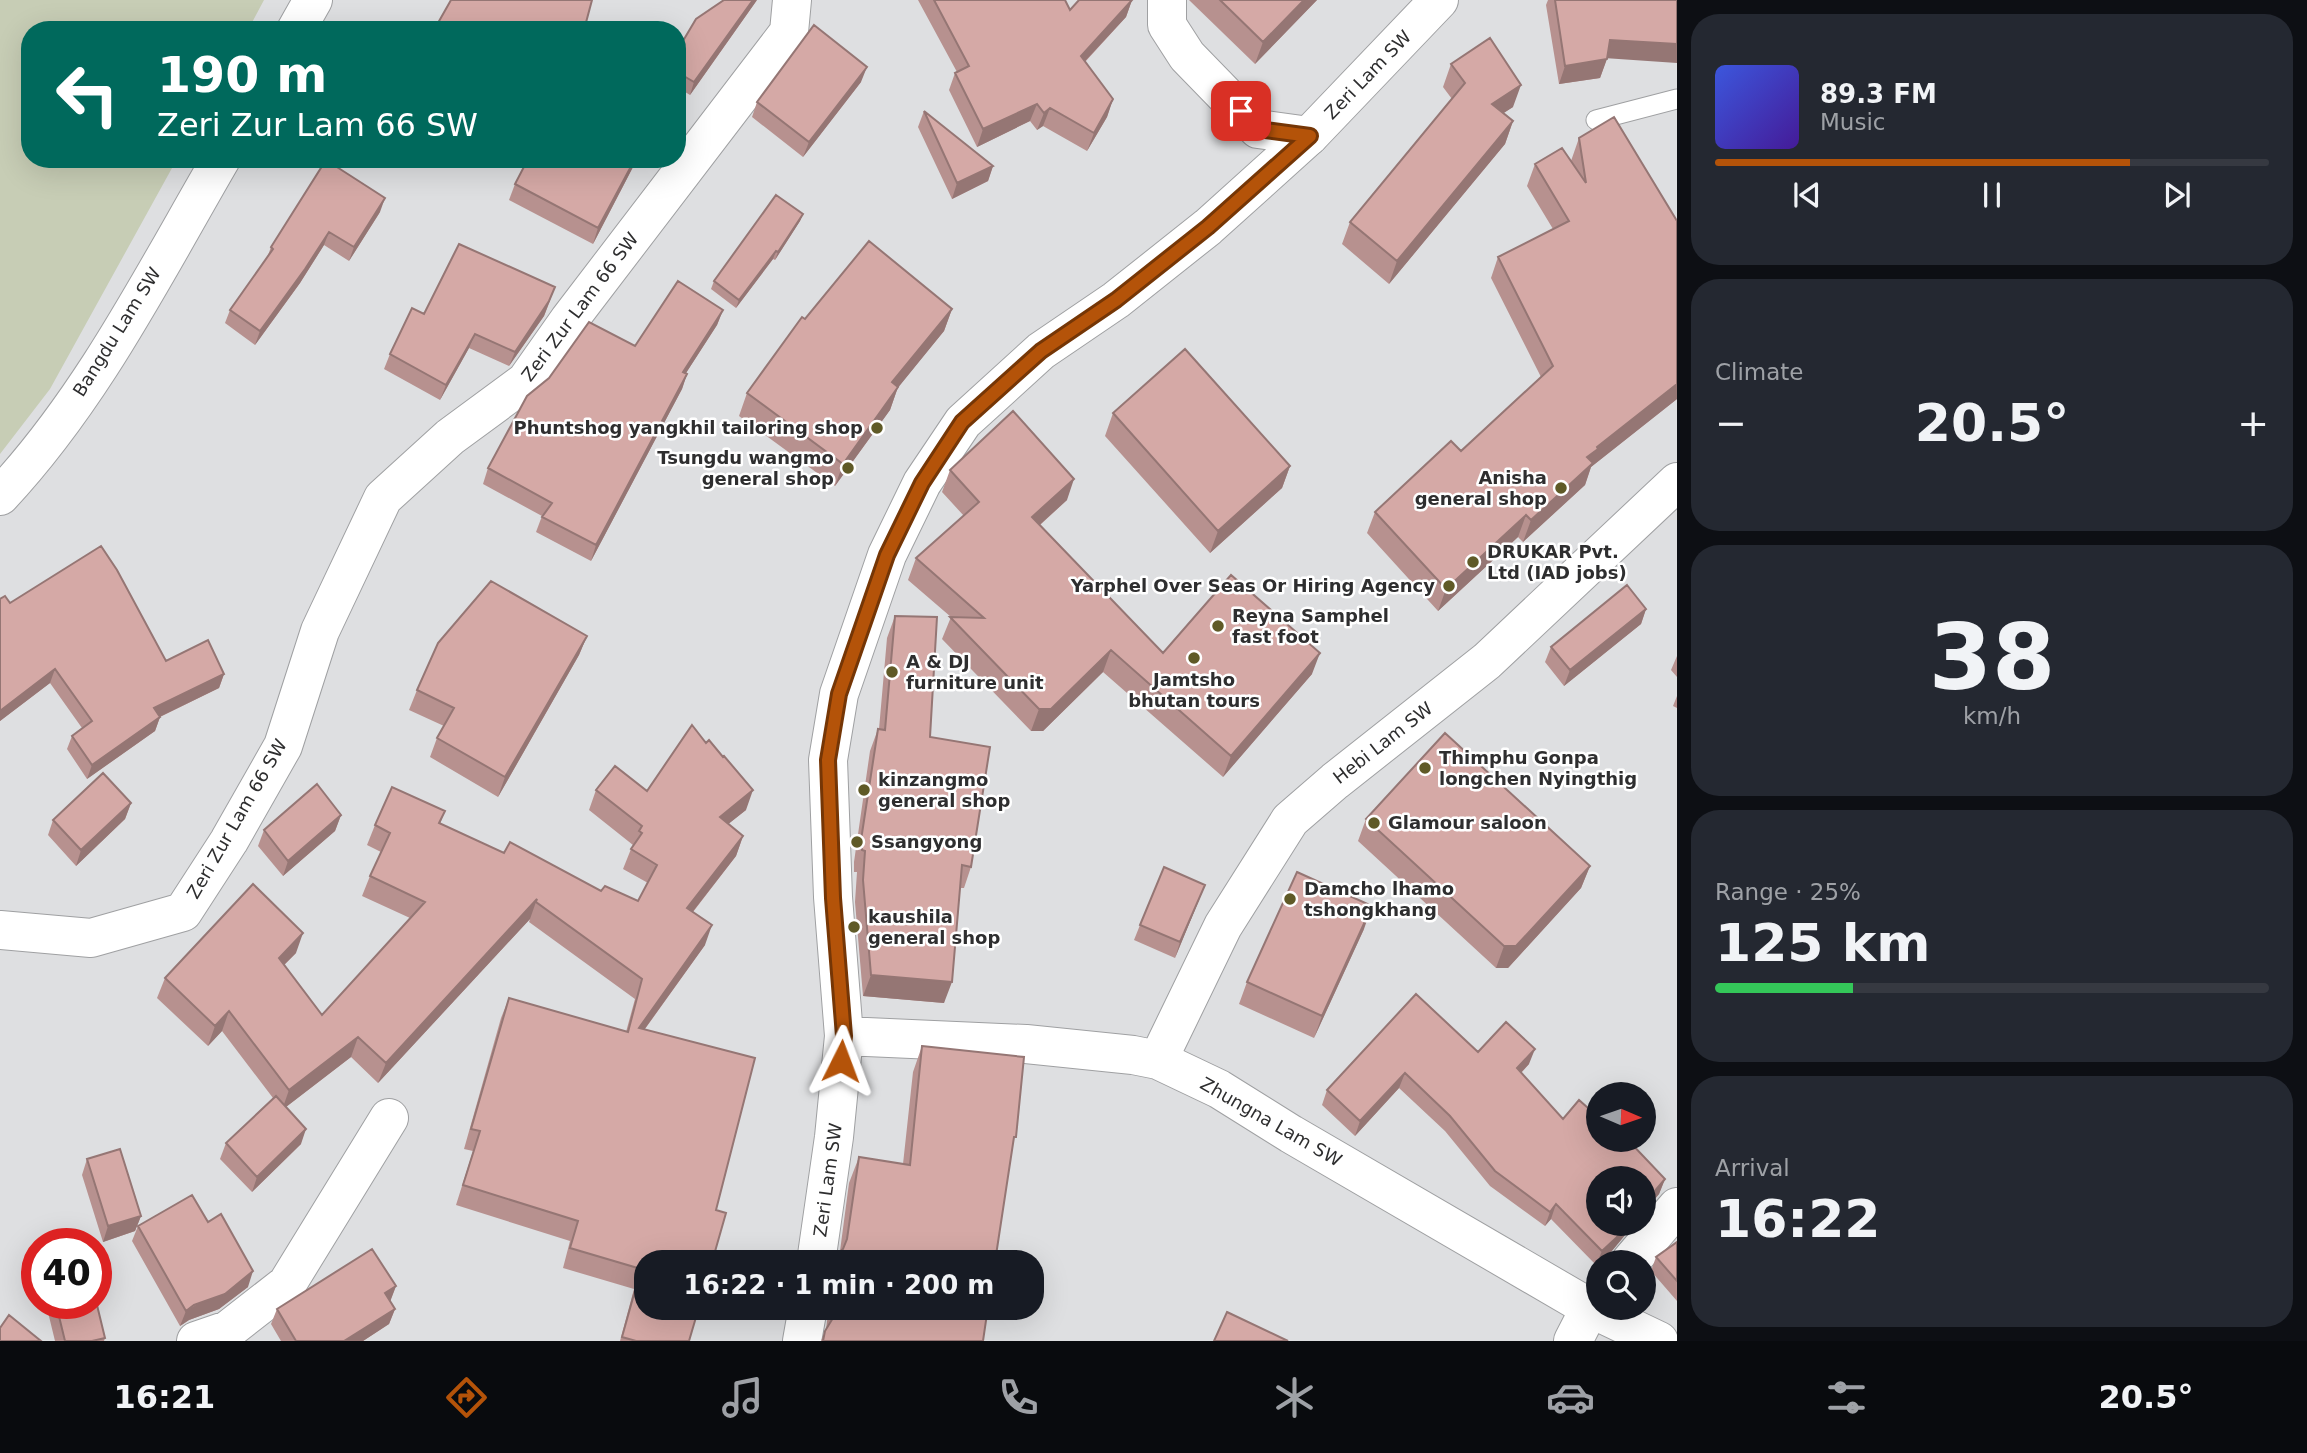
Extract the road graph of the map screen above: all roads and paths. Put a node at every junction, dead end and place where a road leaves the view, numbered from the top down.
1 (313, 0) edge
2 (792, 0) edge
3 (1167, 0) edge
4 (1439, 0) edge
5 (301, 21) edge
6 (1677, 99) edge
7 (1596, 120) dead end
8 (1310, 136) junction
9 (686, 167) edge
10 (216, 168) edge
11 (685, 168) edge
12 (1677, 482) edge
13 (0, 496) edge
14 (0, 930) edge
15 (844, 1036) junction
16 (1158, 1060) junction
17 (388, 1118) dead end
18 (1677, 1207) edge
19 (818, 1250) edge
20 (1640, 1250) edge
21 (1586, 1315) edge
22 (806, 1320) edge
23 (1598, 1320) edge
24 (196, 1341) edge
25 (802, 1341) edge
26 (1658, 1341) edge

1 - 5 street
2 - 9 street, Zeri Zur Lam 66 SW
3 - 8 street
4 - 8 street, Zeri Lam SW
6 - 7 lane
8 - 15 street, Zeri Lam SW
10 - 13 street, Bangdu Lam SW
11 - 14 street, Zeri Zur Lam 66 SW
12 - 16 street, Hebi Lam SW
15 - 16 street, Zhungna Lam SW
15 - 19 street, Zeri Lam SW
16 - 21 street, Zhungna Lam SW
17 - 24 street
18 - 20 street
22 - 25 street
23 - 26 street, Zhungna Lam SW

